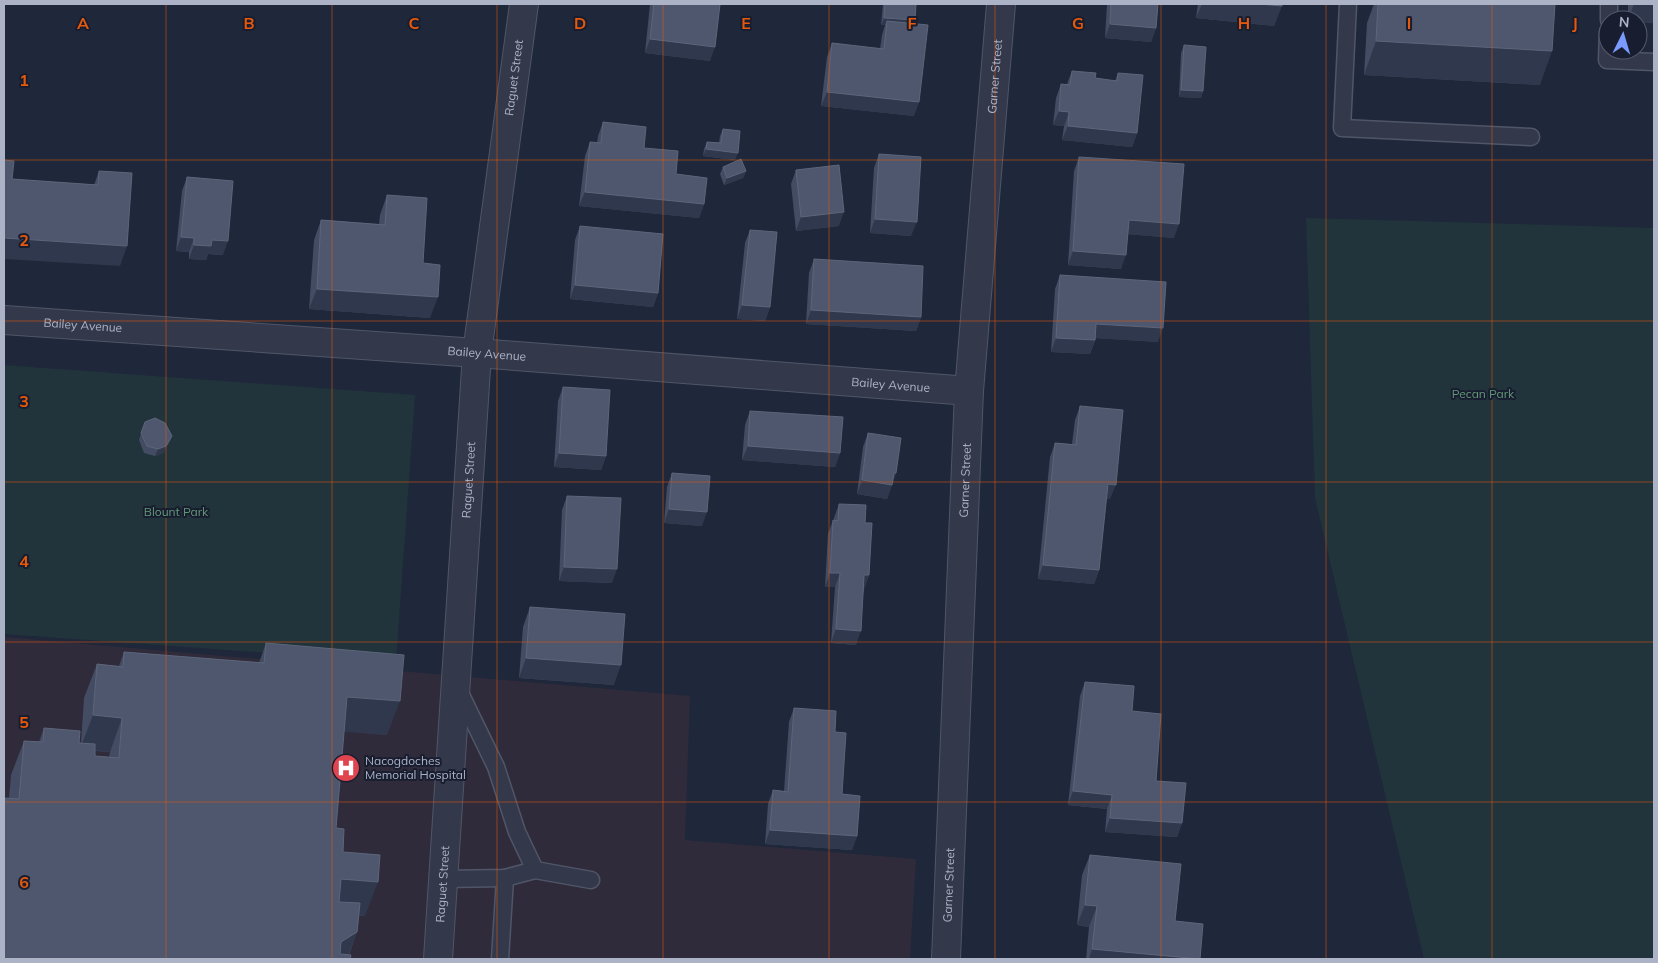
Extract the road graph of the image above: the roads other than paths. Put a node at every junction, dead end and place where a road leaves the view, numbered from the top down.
1 (524, 4) edge
2 (1001, 4) edge
3 (1348, 4) edge
4 (1607, 60) edge
5 (1654, 62) edge
6 (1531, 137) dead end
7 (4, 320) edge
8 (477, 353) junction
9 (969, 391) junction
10 (456, 686) junction
11 (535, 870) junction
12 (506, 878) junction
13 (443, 879) junction
14 (591, 880) dead end
15 (438, 959) edge
16 (500, 959) edge
17 (946, 959) edge

1 - 8 street, Raguet Street
2 - 9 street, Garner Street
3 - 6 lane
4 - 5 lane
7 - 8 street, Bailey Avenue
8 - 9 street, Bailey Avenue
8 - 10 street, Raguet Street
9 - 17 street, Garner Street
10 - 11 lane
10 - 13 street, Raguet Street
11 - 12 lane
11 - 14 lane
12 - 13 lane
12 - 16 lane
13 - 15 street, Raguet Street

